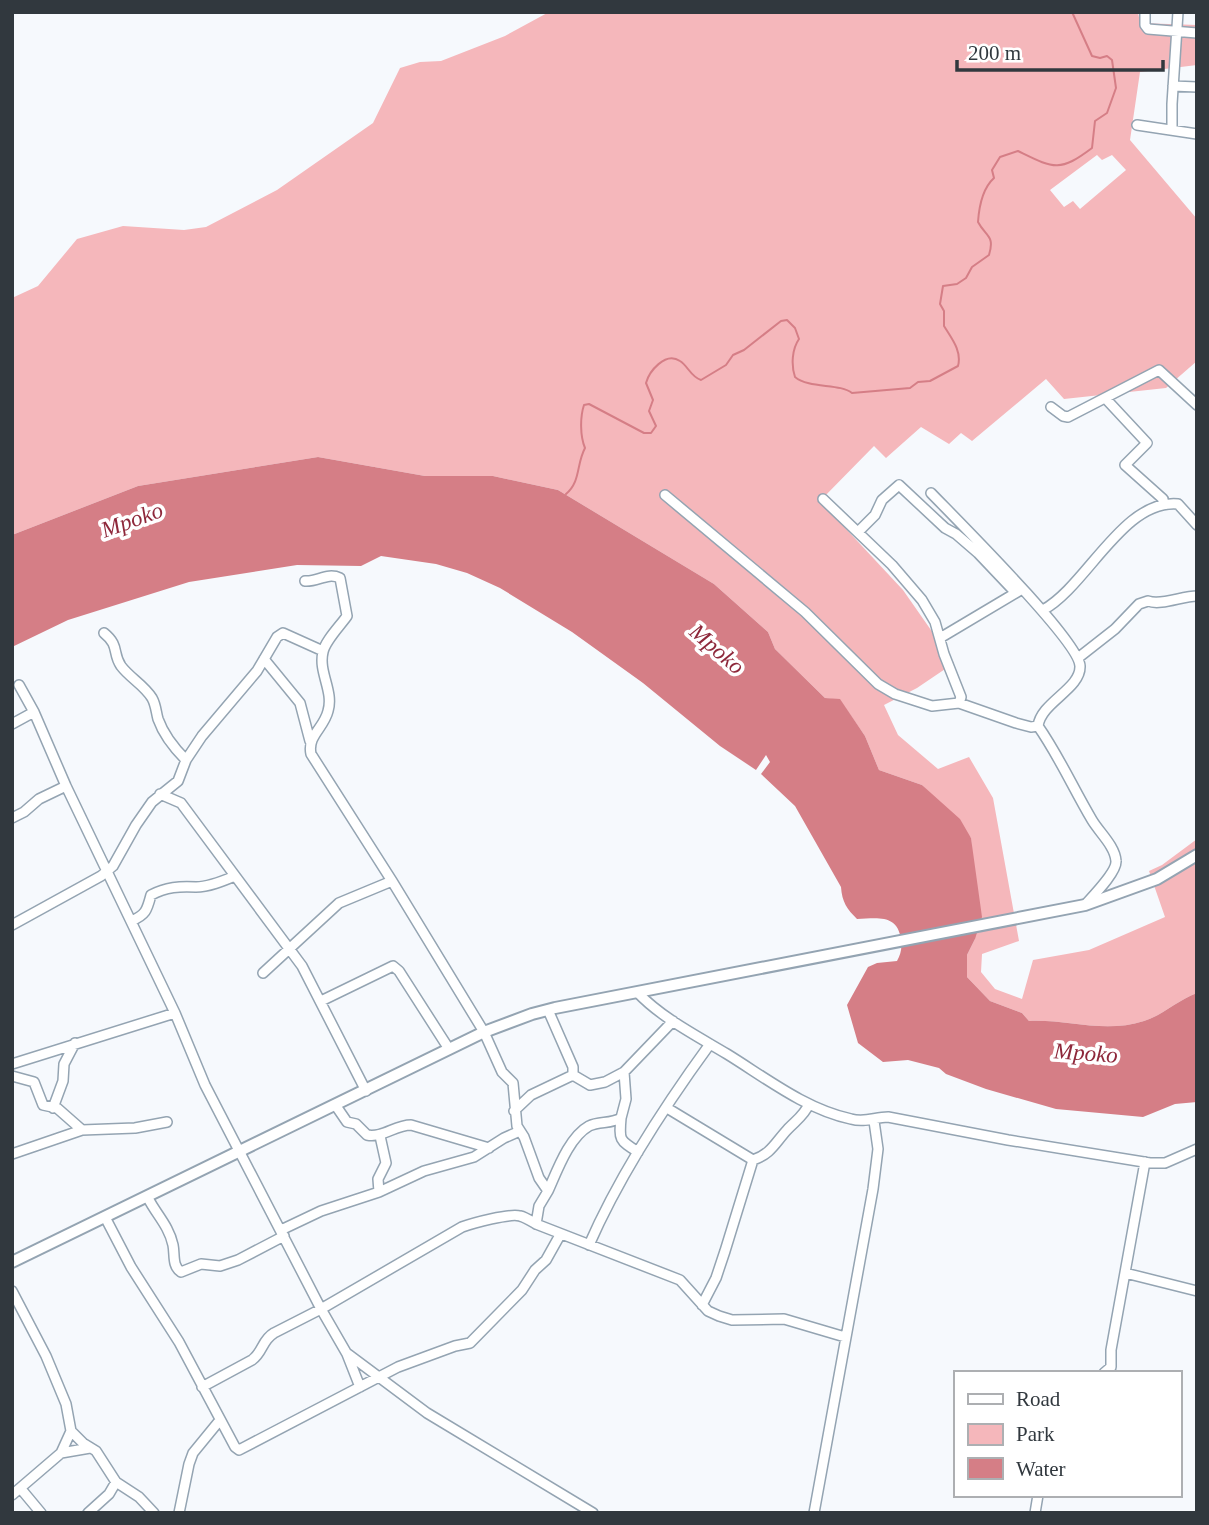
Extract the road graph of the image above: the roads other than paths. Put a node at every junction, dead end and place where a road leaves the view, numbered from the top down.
1 (1145, 12) edge
2 (1178, 12) edge
3 (1178, 32) junction
4 (1197, 33) edge
5 (1173, 86) junction
6 (1197, 87) edge
7 (1137, 125) dead end
8 (1172, 130) junction
9 (1197, 134) edge
10 (1107, 398) junction
11 (1197, 405) edge
12 (1051, 407) dead end
13 (931, 493) dead end
14 (665, 495) dead end
15 (823, 499) dead end
16 (1163, 504) junction
17 (1197, 524) edge
18 (858, 532) junction
19 (305, 581) dead end
20 (1019, 592) junction
21 (1197, 596) edge
22 (1043, 610) junction
23 (104, 633) dead end
24 (940, 638) junction
25 (323, 651) junction
26 (1078, 658) junction
27 (264, 659) junction
28 (19, 685) dead end
29 (959, 703) junction
30 (34, 712) junction
31 (12, 724) edge
32 (1038, 726) junction
33 (310, 741) junction
34 (186, 760) junction
35 (178, 781) junction
36 (66, 786) junction
37 (160, 794) junction
38 (181, 803) junction
39 (12, 818) edge
40 (1197, 855) edge
41 (107, 872) junction
42 (235, 876) junction
43 (392, 881) junction
44 (1086, 905) junction
45 (131, 921) junction
46 (12, 925) edge
47 (289, 947) junction
48 (263, 973) dead end
49 (638, 993) junction
50 (321, 1000) junction
51 (548, 1010) junction
52 (175, 1013) junction
53 (673, 1021) junction
54 (484, 1032) junction
55 (75, 1043) junction
56 (710, 1044) junction
57 (449, 1049) junction
58 (12, 1064) edge
59 (624, 1072) junction
60 (573, 1075) junction
61 (12, 1076) edge
62 (366, 1091) junction
63 (809, 1104) junction
64 (336, 1106) junction
65 (53, 1108) junction
66 (667, 1108) junction
67 (514, 1111) junction
68 (621, 1118) junction
69 (874, 1121) junction
70 (167, 1122) dead end
71 (82, 1130) junction
72 (520, 1131) junction
73 (380, 1136) junction
74 (489, 1148) junction
75 (1197, 1149) edge
76 (638, 1152) junction
77 (240, 1153) junction
78 (12, 1154) edge
79 (753, 1160) junction
80 (1145, 1162) junction
81 (548, 1191) junction
82 (379, 1192) junction
83 (148, 1198) junction
84 (106, 1219) junction
85 (536, 1224) junction
86 (283, 1233) junction
87 (560, 1235) junction
88 (589, 1245) junction
89 (12, 1262) edge
90 (1125, 1273) junction
91 (12, 1291) edge
92 (1197, 1291) edge
93 (702, 1305) junction
94 (321, 1308) junction
95 (845, 1337) junction
96 (347, 1354) junction
97 (1106, 1371) edge
98 (377, 1377) junction
99 (202, 1387) junction
100 (360, 1387) junction
101 (220, 1420) junction
102 (71, 1431) junction
103 (90, 1448) junction
104 (61, 1453) junction
105 (116, 1482) junction
106 (16, 1492) edge
107 (41, 1513) edge
108 (88, 1513) edge
109 (154, 1513) edge
110 (179, 1513) edge
111 (593, 1513) edge
112 (814, 1513) edge

1 - 3 street
2 - 3 street
3 - 4 street
3 - 5 street
5 - 6 street
5 - 8 street
7 - 8 street
8 - 9 street
10 - 11 street
10 - 12 street
10 - 16 street
13 - 20 street
14 - 29 street
15 - 18 street
16 - 17 street
16 - 22 street
18 - 20 street
18 - 24 street
19 - 25 street
20 - 22 street
20 - 24 street
21 - 26 street
22 - 26 street
23 - 34 street
24 - 29 street
25 - 27 street
25 - 33 street
26 - 32 street
27 - 33 street
27 - 34 street
28 - 30 street
29 - 32 street
30 - 31 street
30 - 36 street
32 - 44 street
33 - 43 street
34 - 35 street
35 - 37 street
35 - 38 street
36 - 39 street
36 - 41 street
37 - 38 street
37 - 41 street
38 - 42 street
40 - 44 main road
41 - 45 street
41 - 46 street
42 - 45 street
42 - 47 street
43 - 47 street
43 - 54 street
44 - 49 main road
45 - 52 street
47 - 48 street
47 - 50 street
49 - 51 main road
49 - 53 street
50 - 57 street
50 - 62 street
51 - 54 main road
51 - 60 street
52 - 55 street
52 - 77 street
53 - 56 street
53 - 59 street
54 - 57 main road
54 - 67 street
55 - 58 street
55 - 65 street
56 - 63 street
56 - 66 street
57 - 62 main road
59 - 60 street
59 - 68 street
60 - 67 street
61 - 65 street
62 - 64 main road
63 - 69 street
63 - 79 street
64 - 73 street
64 - 77 main road
65 - 71 street
66 - 76 street
66 - 79 street
67 - 72 street
68 - 76 street
68 - 81 street
69 - 80 street
69 - 95 street
70 - 71 street
71 - 78 street
72 - 74 street
72 - 81 street
73 - 74 street
73 - 82 street
74 - 82 street
75 - 80 street
76 - 88 street
77 - 83 main road
77 - 86 street
79 - 93 street
80 - 90 street
81 - 85 street
82 - 86 street
83 - 84 main road
83 - 86 street
84 - 89 main road
84 - 99 street
85 - 87 street
85 - 94 street
86 - 94 street
87 - 88 street
87 - 98 street
88 - 93 street
90 - 92 street
90 - 97 street
91 - 102 street
93 - 95 street
94 - 96 street
94 - 99 street
95 - 112 street
96 - 98 street
96 - 100 street
98 - 100 street
98 - 111 street
99 - 101 street
100 - 101 street
101 - 110 street
102 - 103 street
102 - 104 street
103 - 104 street
103 - 105 street
104 - 106 street
105 - 108 street
105 - 109 street
106 - 107 street

